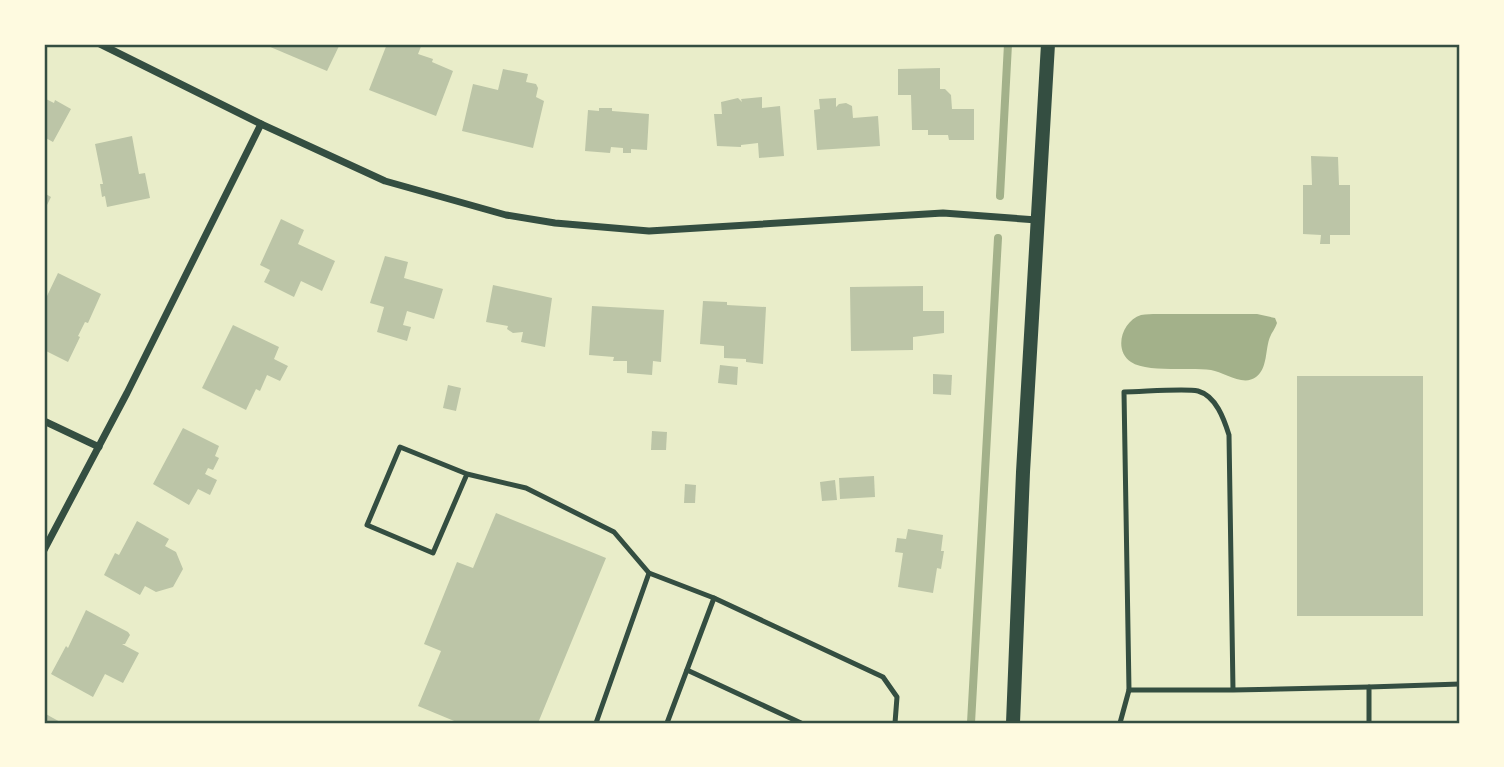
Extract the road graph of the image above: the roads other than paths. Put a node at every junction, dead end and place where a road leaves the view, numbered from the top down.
1 (100, 44) edge
2 (1048, 44) edge
3 (261, 124) junction
4 (1037, 220) junction
5 (44, 421) edge
6 (99, 447) junction
7 (467, 474) junction
8 (44, 550) edge
9 (649, 573) junction
10 (715, 598) junction
11 (687, 670) junction
12 (1460, 684) edge
13 (1369, 687) junction
14 (1129, 690) junction
15 (1233, 690) junction
16 (596, 723) edge
17 (667, 723) edge
18 (801, 723) edge
19 (895, 723) edge
20 (1013, 723) edge
21 (1120, 723) edge
22 (1369, 723) edge

1 - 3 street
2 - 4 main road
3 - 4 street
3 - 6 street
4 - 20 main road
5 - 6 street
6 - 8 street
7 - 7 lane
7 - 9 lane
9 - 10 lane
9 - 16 lane
10 - 11 lane
10 - 19 lane
11 - 17 lane
11 - 18 lane
12 - 13 lane
13 - 15 lane
13 - 22 lane
14 - 15 lane
14 - 15 lane
14 - 21 lane

